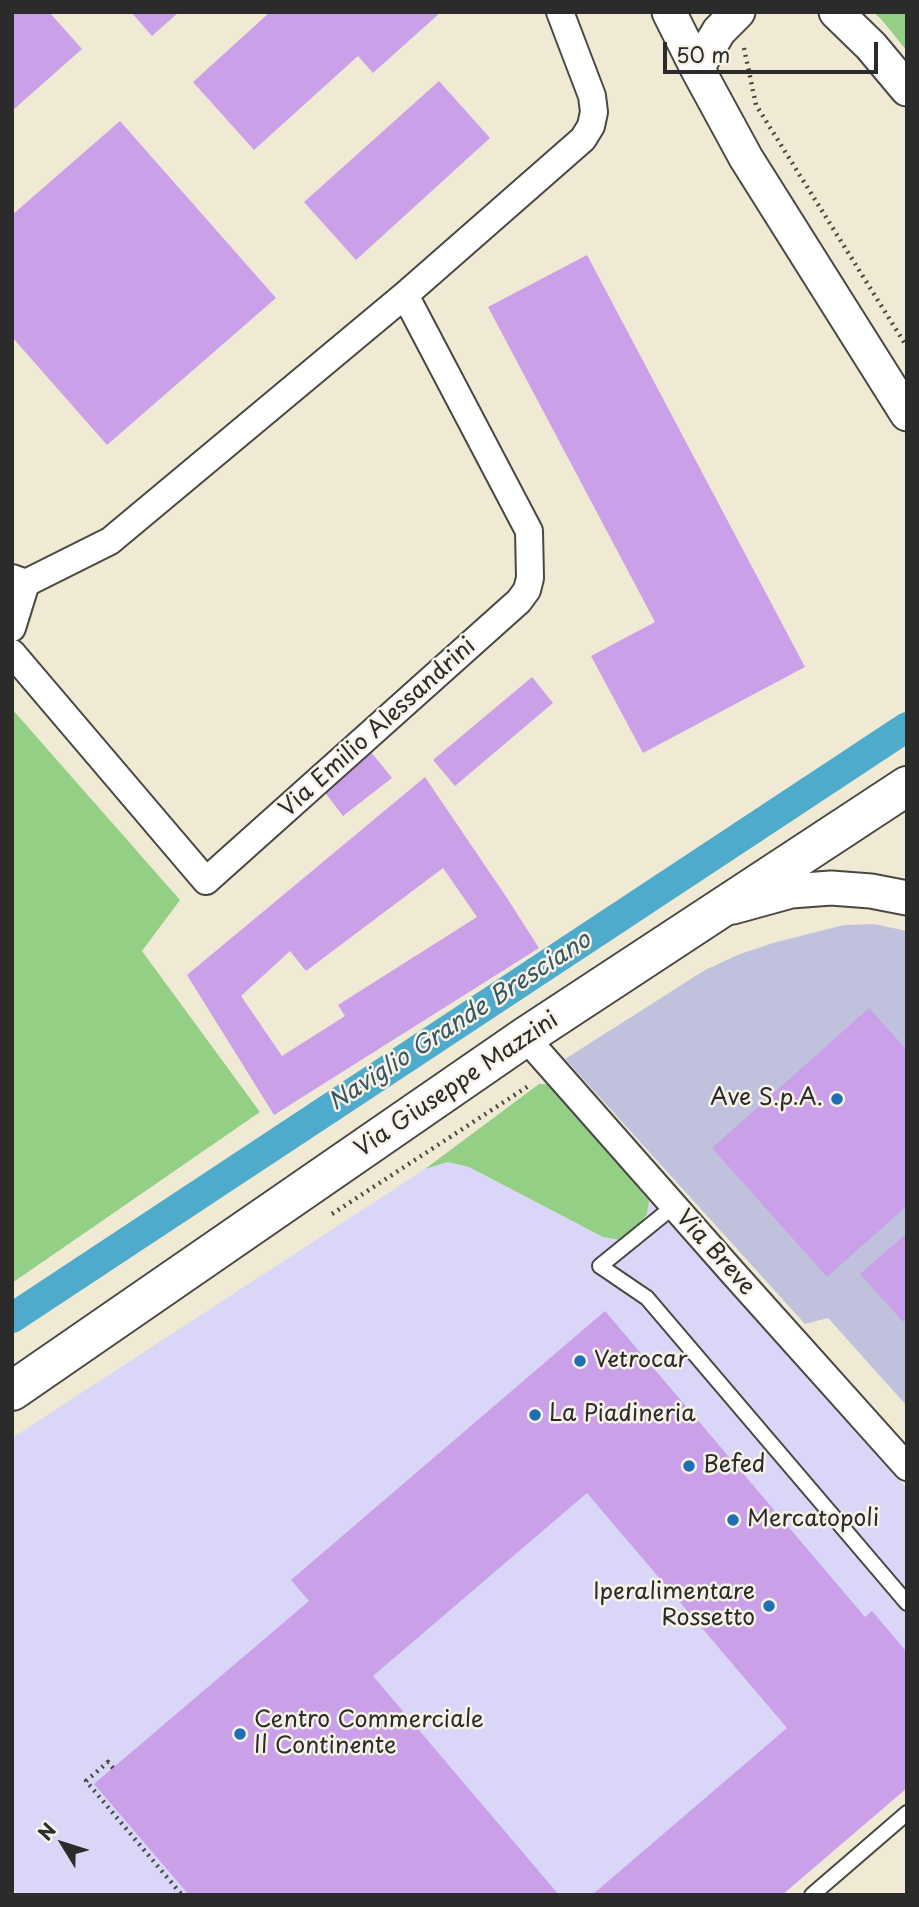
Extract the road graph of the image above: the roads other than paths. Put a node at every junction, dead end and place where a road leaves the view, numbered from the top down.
1 (560, 12) edge
2 (669, 12) edge
3 (836, 12) edge
4 (732, 18) edge
5 (697, 68) junction
6 (907, 89) edge
7 (405, 295) junction
8 (907, 414) edge
9 (19, 581) edge
10 (12, 628) edge
11 (12, 653) edge
12 (907, 786) edge
13 (907, 898) edge
14 (713, 913) junction
15 (525, 1037) junction
16 (674, 1206) junction
17 (12, 1391) edge
18 (907, 1467) edge
19 (907, 1603) edge
20 (907, 1813) edge
21 (812, 1895) edge

1 - 7 street
2 - 5 street
3 - 6 street
4 - 5 street
5 - 8 street
7 - 9 street
7 - 11 street, Via Emilio Alessandrini
9 - 10 street
12 - 14 main road, Via Giuseppe Mazzini
13 - 14 street
14 - 15 main road, Via Giuseppe Mazzini
15 - 16 street, Via Breve
15 - 17 main road, Via Giuseppe Mazzini
16 - 18 street, Via Breve
16 - 19 lane
20 - 21 lane

